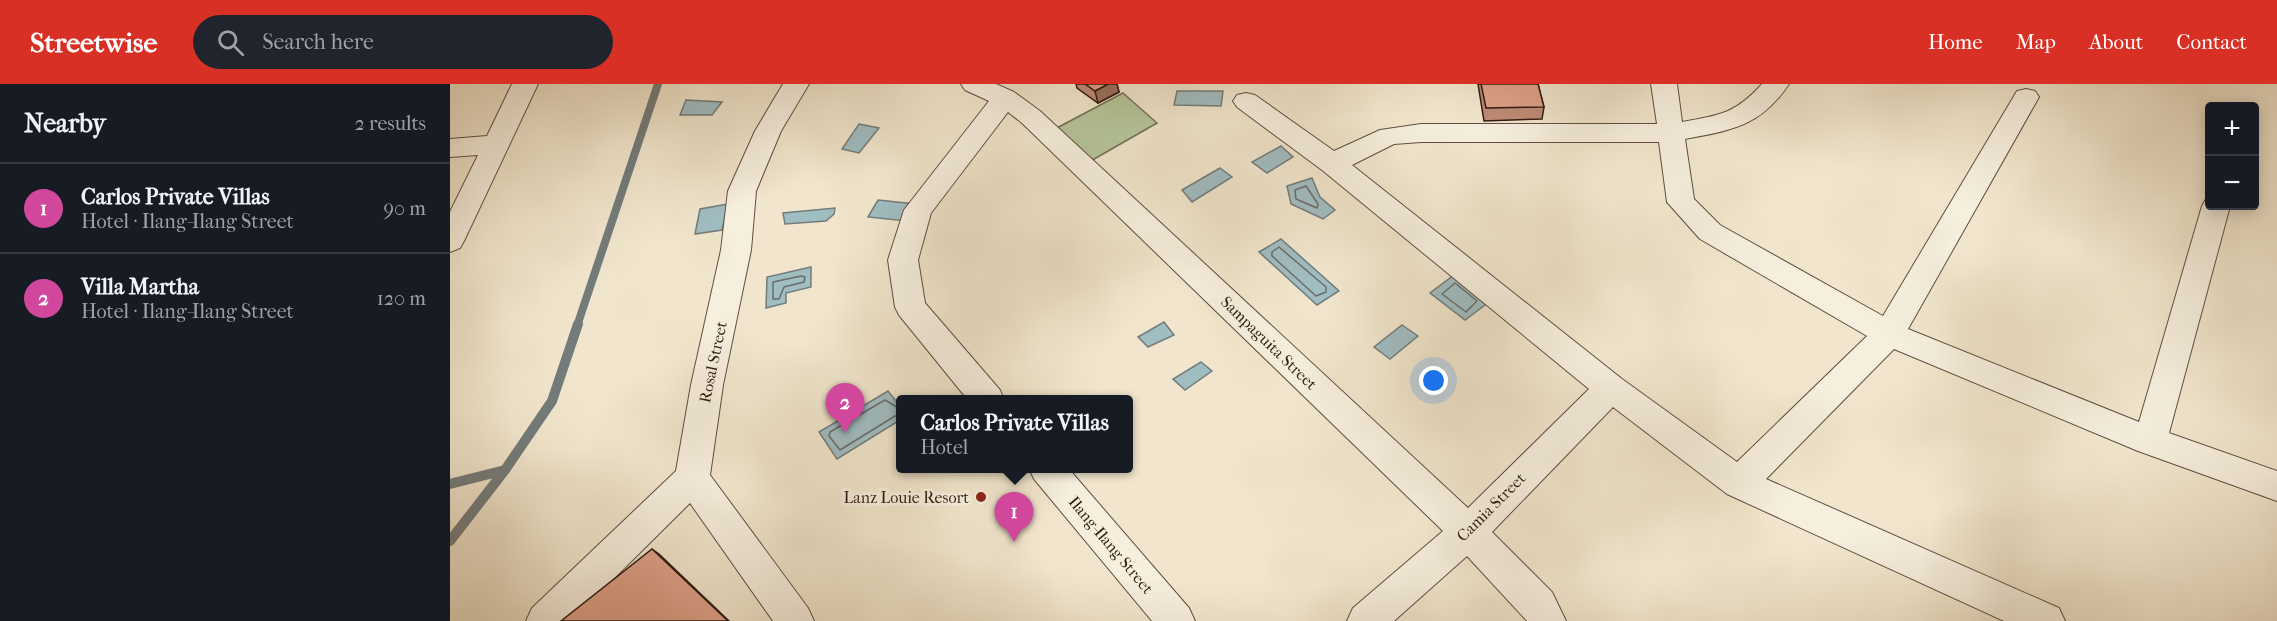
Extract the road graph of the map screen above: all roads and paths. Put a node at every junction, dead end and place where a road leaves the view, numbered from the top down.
1 (525, 84) edge
2 (796, 84) edge
3 (974, 84) edge
4 (1664, 84) edge
5 (1776, 84) edge
6 (2026, 97) dead end
7 (1005, 98) junction
8 (1246, 101) dead end
9 (1671, 133) junction
10 (497, 144) junction
11 (450, 148) edge
12 (1332, 164) junction
13 (2215, 210) edge
14 (450, 241) edge
15 (1889, 334) junction
16 (1611, 388) junction
17 (985, 395) edge
18 (2150, 441) junction
19 (1051, 473) edge
20 (692, 478) junction
21 (1739, 483) junction
22 (2277, 486) edge
23 (1468, 532) junction
24 (545, 621) edge
25 (795, 621) edge
26 (1176, 621) edge
27 (1366, 621) edge
28 (1547, 621) edge
29 (2046, 621) edge

1 - 10 street
2 - 20 street, Rosal Street
3 - 7 street, Sampaguita Street
4 - 9 street
5 - 9 street
6 - 15 street
7 - 17 street
7 - 23 street, Sampaguita Street
8 - 12 street
9 - 12 street
9 - 15 street
10 - 11 street
10 - 14 street
12 - 16 street
13 - 18 street
15 - 18 street
15 - 21 street
16 - 21 street
16 - 23 street, Camia Street
18 - 22 street
19 - 26 street, Ilang-Ilang Street
20 - 24 street
20 - 25 street
21 - 29 street
23 - 27 street, Camia Street
23 - 28 street, Sampaguita Street

